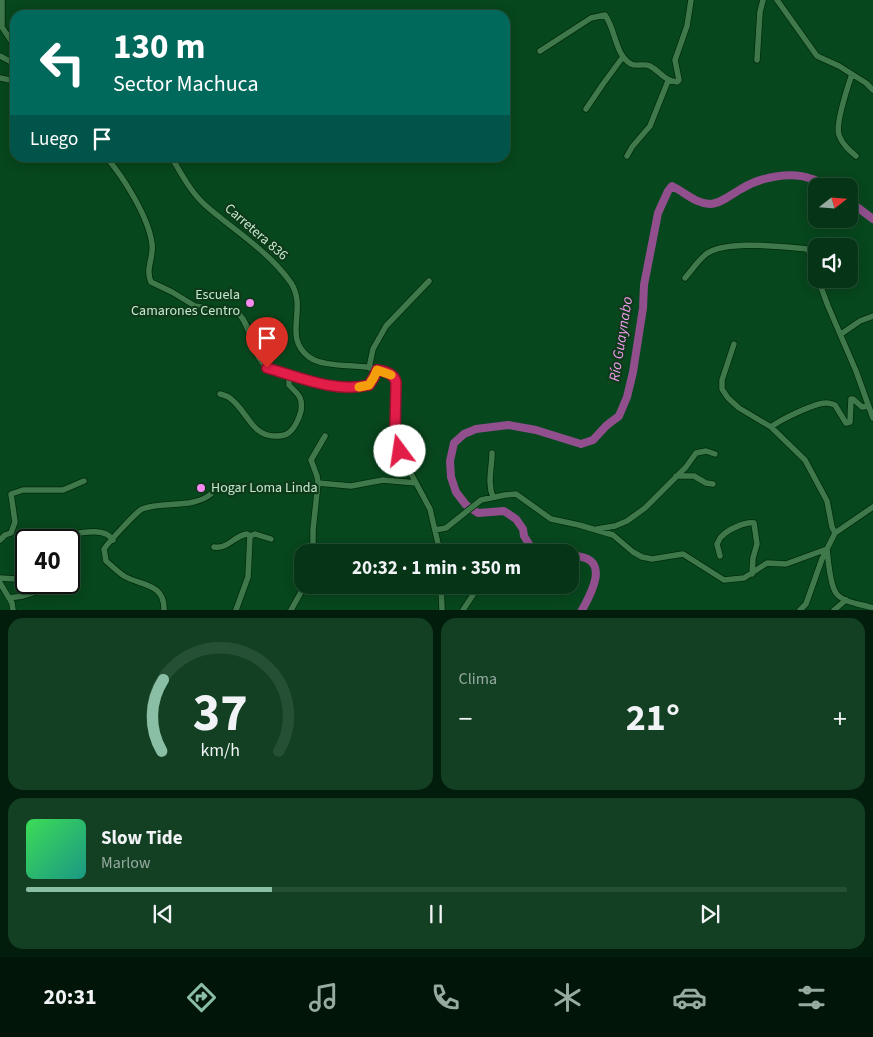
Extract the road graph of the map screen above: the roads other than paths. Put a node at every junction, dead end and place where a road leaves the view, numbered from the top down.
1 (2, 0) edge
2 (691, 0) edge
3 (763, 0) edge
4 (777, 0) edge
5 (10, 39) edge
6 (540, 51) dead end
7 (622, 58) junction
8 (757, 60) dead end
9 (852, 74) junction
10 (668, 81) junction
11 (873, 90) edge
12 (586, 109) dead end
13 (627, 156) dead end
14 (856, 156) dead end
15 (110, 162) edge
16 (174, 162) edge
17 (808, 249) edge
18 (685, 278) dead end
19 (429, 281) dead end
20 (822, 288) edge
21 (873, 316) edge
22 (841, 334) junction
23 (734, 344) dead end
24 (369, 368) junction
25 (377, 370) junction
26 (289, 374) junction
27 (220, 394) dead end
28 (868, 406) junction
29 (873, 418) edge
30 (770, 427) junction
31 (324, 436) dead end
32 (492, 453) dead end
33 (715, 454) dead end
34 (676, 476) junction
35 (84, 481) dead end
36 (318, 483) junction
37 (416, 483) junction
38 (713, 484) dead end
39 (211, 494) dead end
40 (493, 497) junction
41 (873, 507) edge
42 (595, 529) junction
43 (435, 530) junction
44 (835, 533) junction
45 (80, 534) edge
46 (250, 536) junction
47 (270, 539) dead end
48 (0, 540) edge
49 (113, 540) junction
50 (313, 544) edge
51 (438, 544) edge
52 (214, 547) dead end
53 (827, 549) junction
54 (720, 556) dead end
55 (752, 574) junction
56 (0, 578) edge
57 (15, 578) edge
58 (0, 583) edge
59 (29, 594) edge
60 (300, 594) edge
61 (441, 594) edge
62 (473, 595) dead end
63 (9, 598) junction
64 (846, 600) junction
65 (873, 608) edge
66 (13, 610) edge
67 (164, 610) edge
68 (236, 610) edge
69 (291, 610) edge
70 (442, 610) edge
71 (463, 610) edge
72 (800, 610) edge
73 (834, 610) edge

1 - 5 street
2 - 10 street
3 - 8 street
4 - 9 street
6 - 7 street
7 - 10 street
7 - 12 street
9 - 11 street
9 - 14 street
10 - 13 street
15 - 26 street
16 - 24 street, Carretera 836
17 - 18 street
19 - 24 street
20 - 22 street
21 - 22 street
22 - 28 street
23 - 30 street
24 - 25 street, Carretera 836
25 - 26 street
25 - 37 street, Carretera 836
26 - 27 street
28 - 29 street
28 - 30 street
30 - 44 street
31 - 36 street
32 - 40 street
33 - 34 street
34 - 38 street
34 - 42 street
35 - 48 street
36 - 37 street
36 - 50 street
37 - 43 street, Carretera 836
39 - 49 street
40 - 42 street
40 - 43 street
41 - 44 street
42 - 55 street
43 - 51 street, Carretera 836
44 - 53 street
45 - 49 street
46 - 47 street
46 - 52 street
46 - 68 street
49 - 67 street
53 - 55 street
53 - 64 street
53 - 72 street
54 - 55 street
56 - 57 street
58 - 63 street
59 - 63 street
60 - 69 street
61 - 70 street
62 - 71 street
63 - 66 street
64 - 65 street
64 - 73 street

